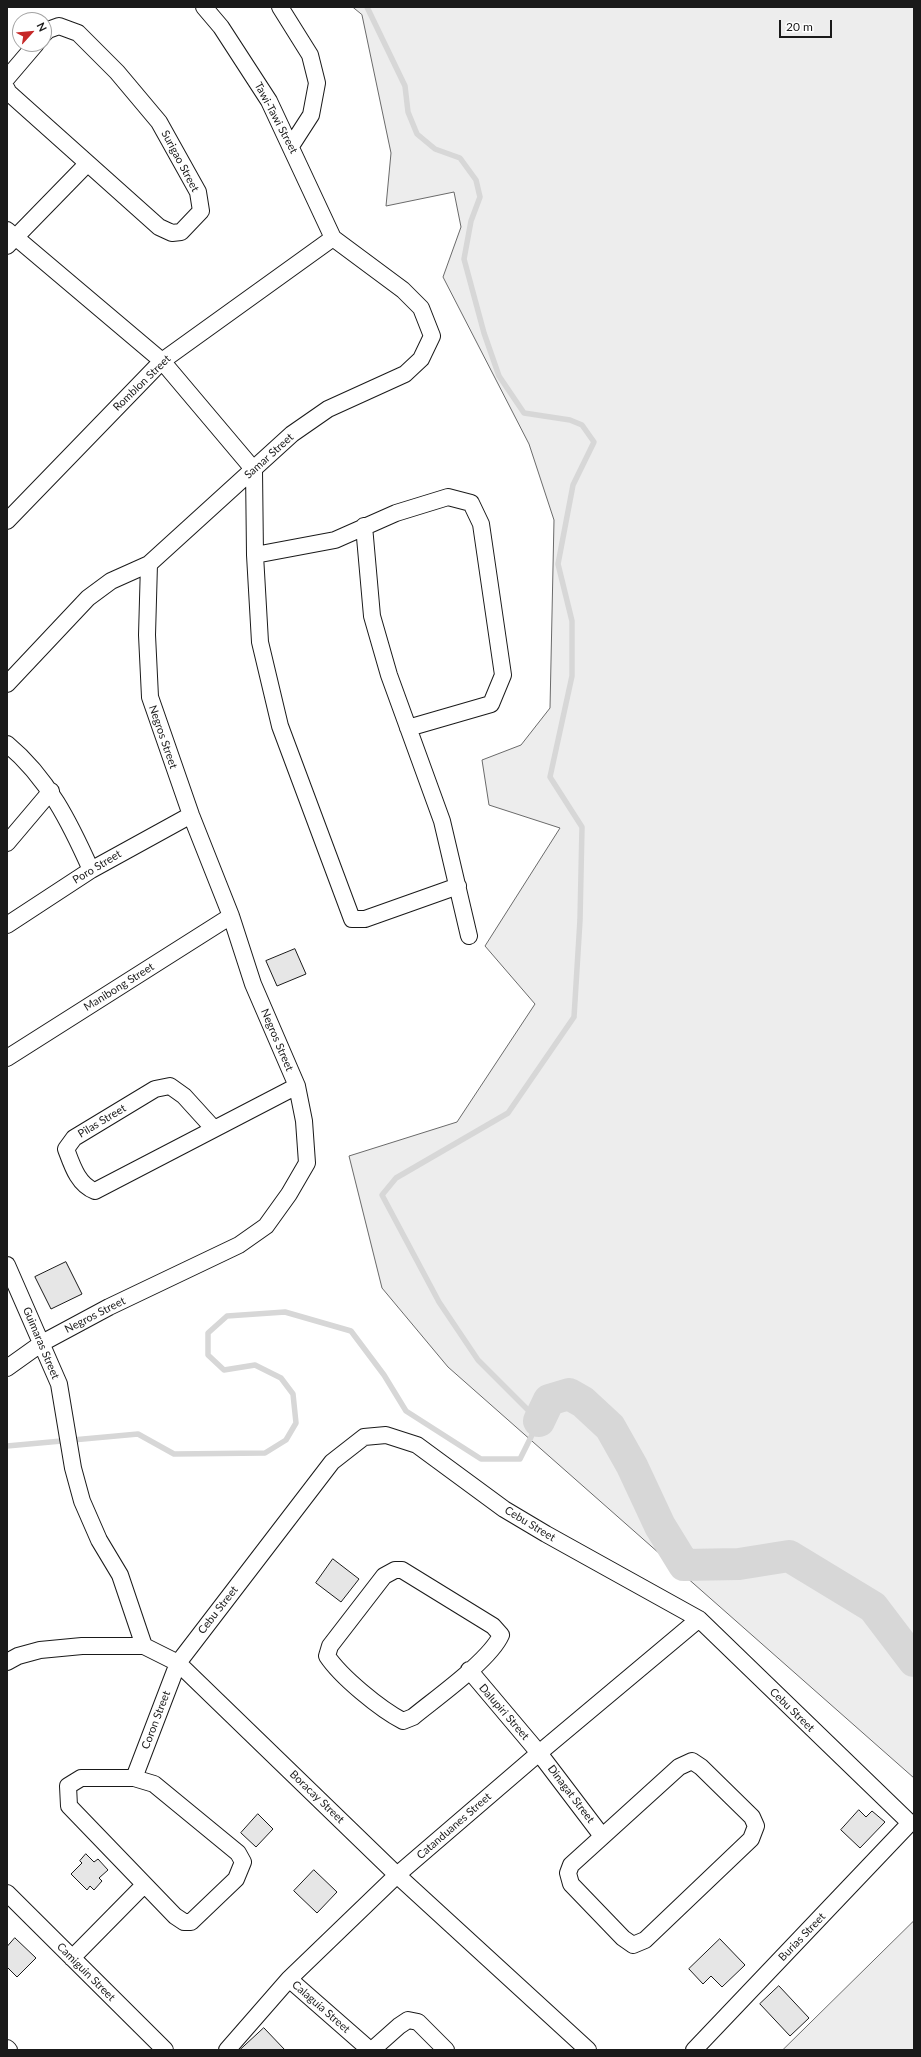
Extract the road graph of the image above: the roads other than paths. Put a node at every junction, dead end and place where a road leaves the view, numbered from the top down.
1 (204, 7) edge
2 (280, 7) edge
3 (52, 29) edge
4 (29, 52) edge
5 (7, 78) edge
6 (7, 89) edge
7 (291, 146) junction
8 (87, 164) junction
9 (10, 238) edge
10 (334, 238) junction
11 (162, 361) junction
12 (254, 470) junction
13 (7, 520) edge
14 (364, 526) junction
15 (255, 555) junction
16 (149, 564) junction
17 (7, 684) edge
18 (408, 728) junction
19 (7, 744) edge
20 (51, 791) junction
21 (191, 815) junction
22 (7, 843) edge
23 (91, 870) junction
24 (458, 886) junction
25 (231, 916) junction
26 (7, 925) edge
27 (469, 936) dead end
28 (7, 1058) edge
29 (297, 1086) junction
30 (214, 1129) junction
31 (7, 1265) edge
32 (42, 1343) junction
33 (7, 1368) edge
34 (698, 1619) junction
35 (144, 1646) junction
36 (7, 1662) edge
37 (178, 1663) junction
38 (469, 1670) junction
39 (539, 1753) junction
40 (134, 1778) junction
41 (910, 1823) joint
42 (602, 1836) junction
43 (398, 1875) junction
44 (144, 1885) junction
45 (7, 1893) edge
46 (72, 1958) junction
47 (289, 1979) junction
48 (165, 2050) edge
49 (226, 2050) edge
50 (371, 2050) edge
51 (446, 2050) edge
52 (588, 2050) edge
53 (694, 2050) edge

1 - 7 street, Tawi-Tawi Street
2 - 7 street
3 - 8 street, Surigao Street
4 - 5 street
6 - 8 street, Surigao Street
7 - 10 street, Tawi-Tawi Street
8 - 9 street
9 - 11 street
10 - 11 street, Romblon Street
10 - 12 street, Samar Street
11 - 12 street
11 - 13 street, Romblon Street
12 - 15 street
12 - 16 street, Samar Street
14 - 15 street
14 - 18 street
14 - 18 street
15 - 24 street
16 - 17 street, Samar Street
16 - 21 street, Negros Street
18 - 24 street
19 - 20 street
20 - 22 street
20 - 23 street
21 - 23 street, Poro Street
21 - 25 street, Negros Street
23 - 26 street, Poro Street
24 - 27 street
25 - 28 street, Manibong Street
25 - 29 street, Negros Street
29 - 30 street, Pilas Street
29 - 32 street, Negros Street
30 - 30 street, Pilas Street
31 - 32 street, Guimaras Street
32 - 33 street, Negros Street
32 - 35 street, Guimaras Street
34 - 37 street, Cebu Street
34 - 39 street, Catanduanes Street
34 - 41 street, Cebu Street
35 - 36 street, Boracay Street
35 - 37 street, Boracay Street
37 - 40 street, Coron Street
37 - 43 street, Boracay Street
38 - 38 street
38 - 39 street, Dalupiri Street
39 - 42 street, Dinagat Street
39 - 43 street, Catanduanes Street
40 - 44 street
40 - 44 street
41 - 53 street, Burias Street
42 - 42 street
43 - 47 street, Catanduanes Street
43 - 52 street, Boracay Street
44 - 46 street
45 - 46 street, Camiguin Street
46 - 48 street, Camiguin Street
47 - 49 street, Catanduanes Street
47 - 50 street, Calaguia Street
50 - 51 street

